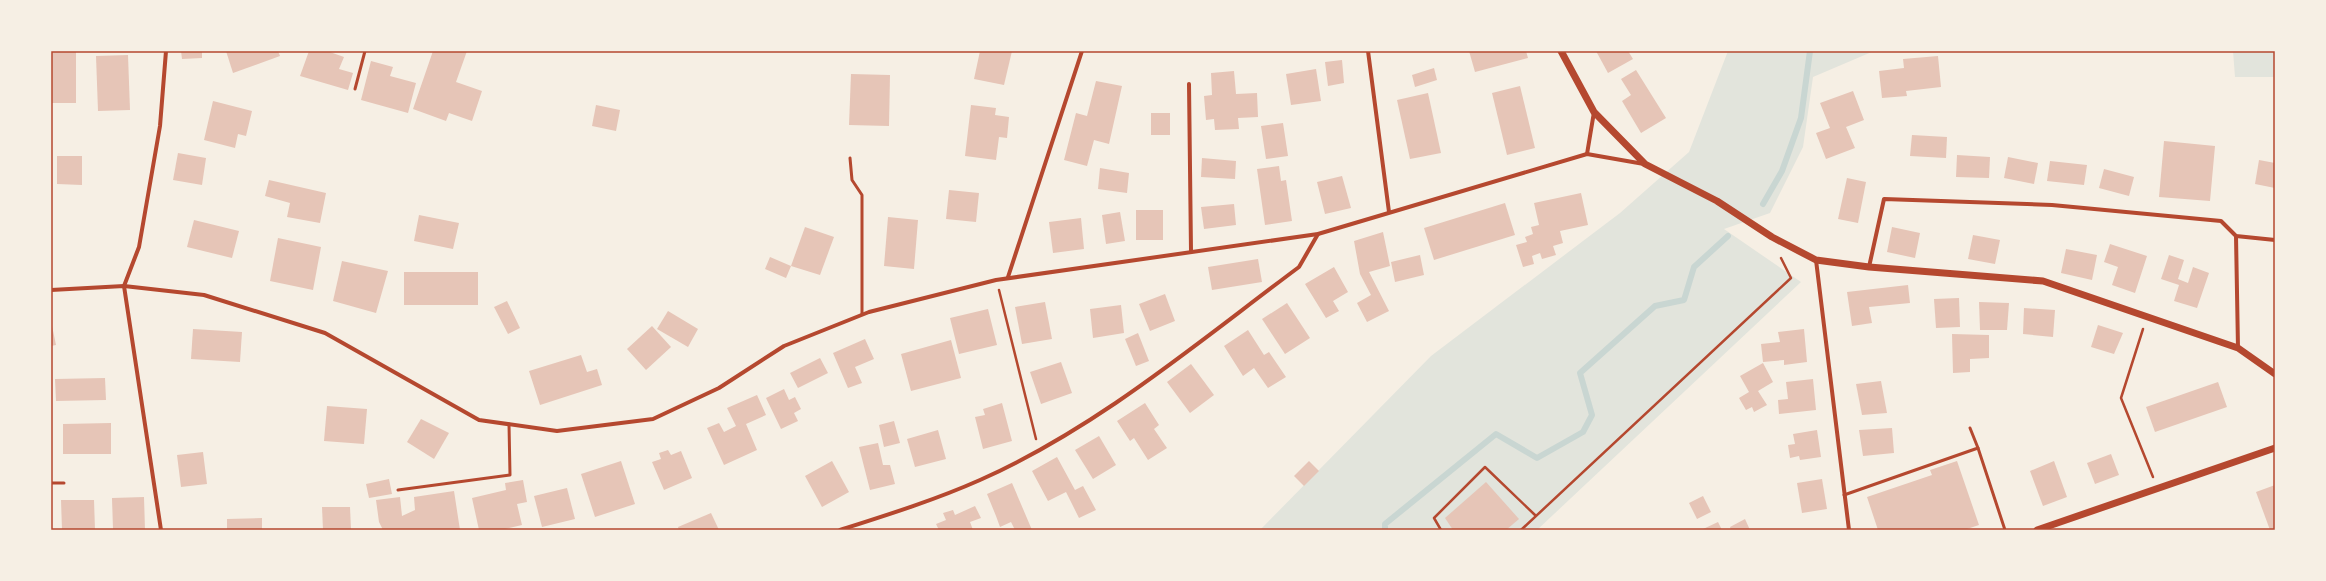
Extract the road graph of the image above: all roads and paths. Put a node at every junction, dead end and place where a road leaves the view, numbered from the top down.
1 (166, 51) edge
2 (365, 51) edge
3 (1082, 51) edge
4 (1368, 51) edge
5 (1561, 51) edge
6 (1189, 84) dead end
7 (355, 89) dead end
8 (1594, 112) junction
9 (1587, 154) junction
10 (850, 158) dead end
11 (1645, 164) junction
12 (1389, 212) junction
13 (1318, 234) junction
14 (2236, 236) junction
15 (1772, 237) junction
16 (2275, 240) edge
17 (1191, 251) junction
18 (1816, 260) junction
19 (1869, 267) junction
20 (1008, 277) junction
21 (996, 280) junction
22 (124, 286) junction
23 (51, 290) edge
24 (862, 314) junction
25 (2147, 317) junction
26 (2238, 348) junction
27 (2275, 374) edge
28 (509, 424) junction
29 (1970, 428) dead end
30 (1978, 448) junction
31 (2275, 448) edge
32 (1039, 449) junction
33 (51, 482) edge
34 (64, 483) dead end
35 (2157, 489) junction
36 (398, 490) dead end
37 (1844, 495) junction
38 (1535, 515) junction
39 (162, 530) edge
40 (840, 530) edge
41 (1441, 530) edge
42 (1521, 530) edge
43 (1849, 530) edge
44 (2005, 530) edge
45 (2037, 530) edge

1 - 22 street
2 - 7 lane
3 - 20 street
4 - 12 street
5 - 8 street
6 - 17 street
8 - 9 street
8 - 11 street
9 - 11 street
9 - 12 street
10 - 24 lane
11 - 15 street
12 - 13 street
13 - 17 street
13 - 32 street
14 - 16 street
14 - 19 street
14 - 26 street
15 - 18 street
15 - 38 path
17 - 20 street
18 - 19 street
18 - 37 street
19 - 25 street
20 - 21 street
21 - 24 street
21 - 32 path
22 - 23 street
22 - 28 street
22 - 39 street
24 - 28 street
25 - 26 street
25 - 35 path
26 - 27 street
28 - 36 lane
29 - 30 lane
30 - 37 lane
30 - 44 lane
31 - 35 street
32 - 40 street
33 - 34 lane
35 - 45 street
37 - 43 street
38 - 41 path
38 - 42 path

